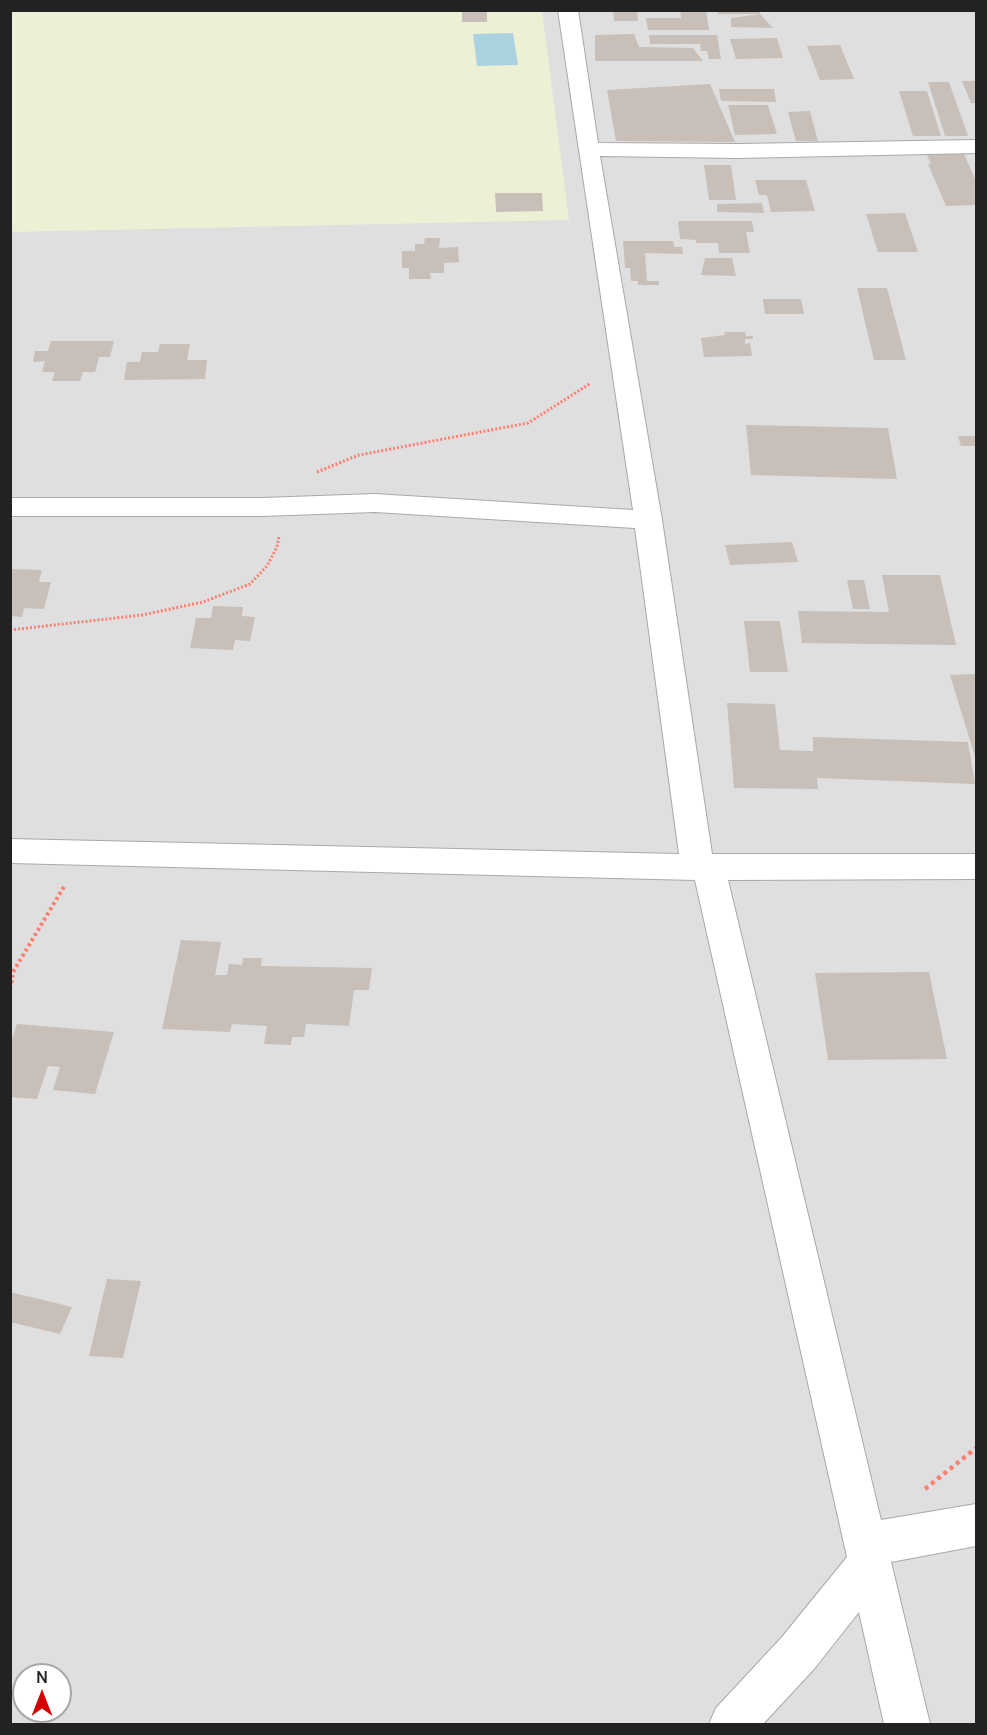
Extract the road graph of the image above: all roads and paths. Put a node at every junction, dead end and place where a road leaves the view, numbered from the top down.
1 (568, 10) edge
2 (976, 146) edge
3 (588, 149) junction
4 (623, 364) junction
5 (10, 507) edge
6 (273, 507) junction
7 (648, 520) junction
8 (10, 630) edge
9 (10, 851) edge
10 (86, 853) junction
11 (976, 866) edge
12 (703, 867) junction
13 (12, 975) edge
14 (10, 989) edge
15 (976, 1525) edge
16 (867, 1554) junction
17 (732, 1725) edge
18 (907, 1725) edge

1 - 3 street
2 - 3 street
3 - 4 street
4 - 6 path
4 - 7 street
5 - 6 street
6 - 7 street
6 - 8 path
7 - 12 street
9 - 10 street
10 - 12 street
10 - 13 path
11 - 12 street
12 - 16 street
13 - 14 path
15 - 16 street
16 - 17 street
16 - 18 street

